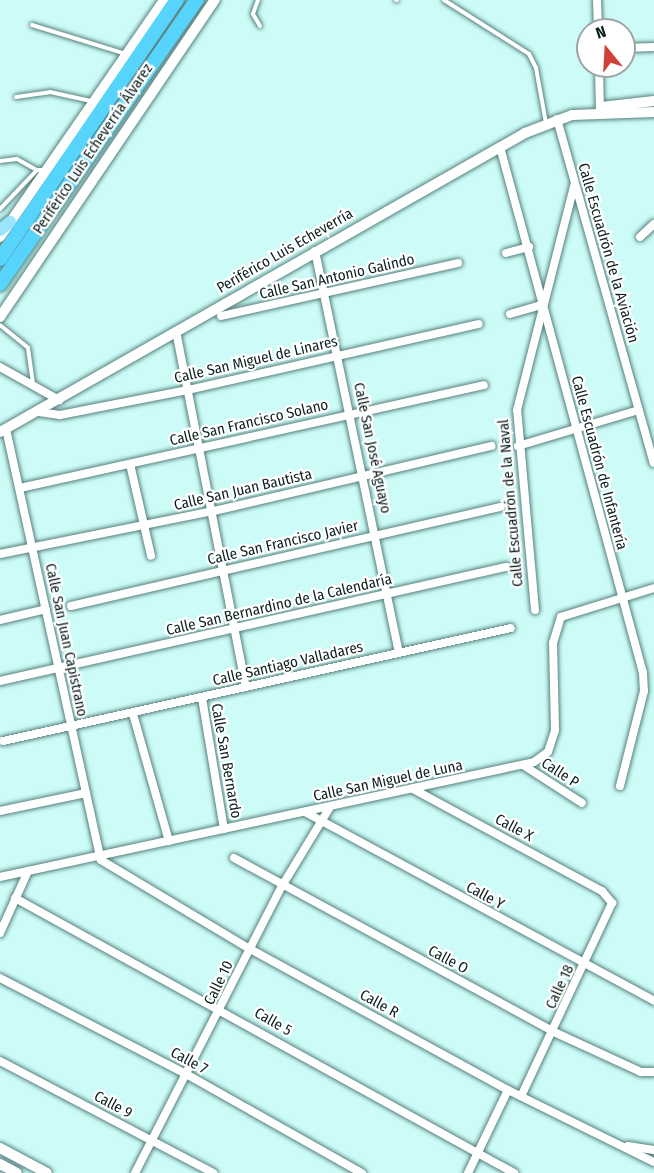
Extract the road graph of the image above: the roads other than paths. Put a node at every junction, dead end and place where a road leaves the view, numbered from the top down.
1 (164, 0) edge
2 (177, 0) edge
3 (197, 0) edge
4 (214, 0) edge
5 (258, 0) edge
6 (444, 0) edge
7 (597, 0) edge
8 (598, 18) edge
9 (32, 24) dead end
10 (260, 26) dead end
11 (654, 47) edge
12 (636, 48) edge
13 (127, 54) junction
14 (599, 78) edge
15 (16, 96) dead end
16 (654, 100) edge
17 (93, 102) junction
18 (600, 111) junction
19 (654, 112) edge
20 (552, 121) junction
21 (500, 147) junction
22 (0, 161) edge
23 (42, 170) junction
24 (574, 186) junction
25 (0, 209) edge
26 (654, 224) edge
27 (5, 226) edge
28 (0, 237) edge
29 (640, 237) dead end
30 (529, 247) junction
31 (315, 251) junction
32 (506, 254) dead end
33 (0, 259) edge
34 (458, 263) dead end
35 (0, 284) edge
36 (326, 296) junction
37 (543, 309) junction
38 (510, 314) dead end
39 (221, 316) dead end
40 (0, 317) edge
41 (479, 324) dead end
42 (0, 325) edge
43 (176, 331) junction
44 (339, 355) junction
45 (0, 367) edge
46 (484, 385) dead end
47 (33, 386) junction
48 (188, 390) junction
49 (59, 400) junction
50 (639, 410) junction
51 (39, 412) junction
52 (352, 413) junction
53 (2, 427) edge
54 (576, 429) junction
55 (650, 434) edge
56 (491, 446) dead end
57 (518, 446) junction
58 (200, 450) junction
59 (654, 463) edge
60 (130, 464) junction
61 (364, 476) junction
62 (20, 488) junction
63 (501, 507) dead end
64 (214, 511) junction
65 (144, 526) junction
66 (376, 536) junction
67 (33, 547) junction
68 (0, 554) edge
69 (151, 556) dead end
70 (506, 567) dead end
71 (224, 571) junction
72 (654, 588) edge
73 (388, 594) junction
74 (622, 597) junction
75 (71, 606) dead end
76 (45, 609) junction
77 (535, 610) dead end
78 (0, 620) edge
79 (511, 628) dead end
80 (235, 630) junction
81 (399, 652) junction
82 (57, 667) junction
83 (0, 681) edge
84 (246, 687) junction
85 (202, 698) junction
86 (133, 714) junction
87 (70, 725) junction
88 (3, 741) dead end
89 (523, 765) junction
90 (620, 786) dead end
91 (413, 789) junction
92 (86, 792) junction
93 (582, 803) dead end
94 (330, 807) junction
95 (0, 811) edge
96 (305, 812) junction
97 (319, 820) junction
98 (224, 829) junction
99 (169, 841) junction
100 (99, 856) junction
101 (234, 858) dead end
102 (28, 871) junction
103 (0, 877) edge
104 (282, 886) junction
105 (602, 891) joint
106 (15, 898) junction
107 (0, 933) edge
108 (250, 949) junction
109 (585, 966) junction
110 (0, 978) edge
111 (654, 1000) edge
112 (222, 1008) junction
113 (554, 1032) junction
114 (0, 1061) edge
115 (654, 1072) edge
116 (186, 1074) junction
117 (508, 1090) junction
118 (521, 1096) junction
119 (152, 1140) junction
120 (621, 1144) junction
121 (0, 1148) edge
122 (654, 1150) edge
123 (478, 1154) junction
124 (654, 1162) edge
125 (0, 1164) edge
126 (17, 1173) edge
127 (47, 1173) edge
128 (135, 1173) edge
129 (213, 1173) edge
130 (362, 1173) edge
131 (468, 1173) edge
132 (514, 1173) edge

1 - 13 street, Periférico Luis Echeverría Álvarez
2 - 33 highway, Periférico Luis Echeverría Álvarez
3 - 35 highway, Periférico Luis Echeverría Álvarez
4 - 40 street, Periférico Luis Echeverría Álvarez
5 - 10 lane
6 - 20 lane
7 - 8 street
9 - 13 lane
11 - 12 street
13 - 17 street, Periférico Luis Echeverría Álvarez
14 - 18 street
15 - 17 lane
16 - 18 street, Periférico Luis Echeverría
17 - 23 street, Periférico Luis Echeverría Álvarez
18 - 19 street, Periférico Luis Echeverría
18 - 20 street, Periférico Luis Echeverría
20 - 21 street, Periférico Luis Echeverría
20 - 24 street, Calle Escuadrón de la Aviación
21 - 30 street, Calle Escuadrón de Infantería
21 - 31 street, Periférico Luis Echeverría
22 - 23 lane
23 - 25 lane
23 - 27 street, Periférico Luis Echeverría Álvarez
24 - 37 street, Calle Escuadrón de la Naval
24 - 50 street, Calle Escuadrón de la Aviación
26 - 29 street
27 - 28 street, Periférico Luis Echeverría Álvarez
30 - 32 street
30 - 37 street, Calle Escuadrón de Infantería
31 - 36 street, Calle San José Aguayo
31 - 43 street, Periférico Luis Echeverría
34 - 36 street, Calle San Antonio Galindo
36 - 39 street, Calle San Antonio Galindo
36 - 44 street, Calle San José Aguayo
37 - 38 street
37 - 54 street, Calle Escuadrón de Infantería
37 - 57 street, Calle Escuadrón de la Naval
41 - 44 street, Calle San Miguel de Linares
42 - 47 lane
43 - 48 street
43 - 49 street, Periférico Luis Echeverría
44 - 48 street, Calle San Miguel de Linares
44 - 52 street, Calle San José Aguayo
45 - 47 street
46 - 52 street, Calle San Francisco Solano
47 - 49 street
48 - 51 street, Calle San Miguel de Linares
48 - 58 street
49 - 51 street, Periférico Luis Echeverría
50 - 54 street
50 - 55 street, Calle Escuadrón de la Aviación
51 - 53 street, Periférico Luis Echeverría
52 - 58 street, Calle San Francisco Solano
52 - 61 street, Calle San José Aguayo
53 - 62 street, Calle San Juan Capistrano
54 - 57 street
54 - 74 street, Calle Escuadrón de Infantería
55 - 59 street, Calle Escuadrón de la Aviación
56 - 61 street, Calle San Juan Bautista
57 - 77 street, Calle Escuadrón de la Naval
58 - 60 street, Calle San Francisco Solano
58 - 64 street
60 - 62 street, Calle San Francisco Solano
60 - 65 street
61 - 64 street, Calle San Juan Bautista
61 - 66 street, Calle San José Aguayo
62 - 67 street, Calle San Juan Capistrano
63 - 66 street, Calle San Francisco Javier
64 - 65 street, Calle San Juan Bautista
64 - 71 street
65 - 67 street, Calle San Juan Bautista
65 - 69 street
66 - 71 street, Calle San Francisco Javier
66 - 73 street, Calle San José Aguayo
67 - 68 street, Calle San Juan Bautista
67 - 76 street, Calle San Juan Capistrano
70 - 73 street, Calle San Bernardino de la Calendaría
71 - 75 street, Calle San Francisco Javier
71 - 80 street
72 - 74 street, Calle San Miguel de Luna
73 - 80 street, Calle San Bernardino de la Calendaría
73 - 81 street, Calle San José Aguayo
74 - 89 street, Calle San Miguel de Luna
74 - 90 street, Calle Escuadrón de Infantería
76 - 78 street
76 - 82 street, Calle San Juan Capistrano
79 - 81 street, Calle Santiago Valladares
80 - 82 street, Calle San Bernardino de la Calendaría
80 - 84 street
81 - 84 street, Calle Santiago Valladares
82 - 83 street, Calle San Bernardino de la Calendaría
82 - 87 street, Calle San Juan Capistrano
84 - 85 street, Calle Santiago Valladares
85 - 86 street, Calle Santiago Valladares
85 - 98 street, Calle San Bernardo
86 - 87 street, Calle Santiago Valladares
86 - 99 street
87 - 88 street, Calle Santiago Valladares
87 - 92 street, Calle San Juan Capistrano
89 - 91 street, Calle San Miguel de Luna
89 - 93 street, Calle P
91 - 94 street, Calle San Miguel de Luna
91 - 105 street, Calle X
92 - 95 street
92 - 100 street, Calle San Juan Capistrano
94 - 96 street, Calle San Miguel de Luna
94 - 97 street, Calle 10
96 - 97 street, Calle Y
96 - 98 street, Calle San Miguel de Luna
97 - 104 street, Calle 10
97 - 109 street, Calle Y
98 - 99 street, Calle San Miguel de Luna
99 - 100 street, Calle San Miguel de Luna
100 - 102 street, Calle San Miguel de Luna
100 - 108 street, Calle R
101 - 104 street, Calle O
102 - 103 street, Calle San Miguel de Luna
102 - 106 street
104 - 108 street, Calle 10
104 - 113 street, Calle O
105 - 109 street, Calle 18
106 - 107 street
106 - 112 street, Calle 5
108 - 112 street, Calle 10
108 - 117 street, Calle R
109 - 111 street, Calle Y
109 - 113 street, Calle 18
110 - 116 street, Calle 7
112 - 116 street, Calle 10
112 - 123 street, Calle 5
113 - 115 street, Calle O
113 - 118 street, Calle 18
114 - 119 street, Calle 9
116 - 119 street, Calle 10
116 - 130 street, Calle 7
117 - 118 street, Calle R
117 - 123 street
118 - 120 street, Calle R
119 - 128 street, Calle 10
119 - 129 street, Calle 9
120 - 122 street
120 - 124 street, Calle R
121 - 127 street
123 - 131 street
123 - 132 street, Calle 5
125 - 126 street

